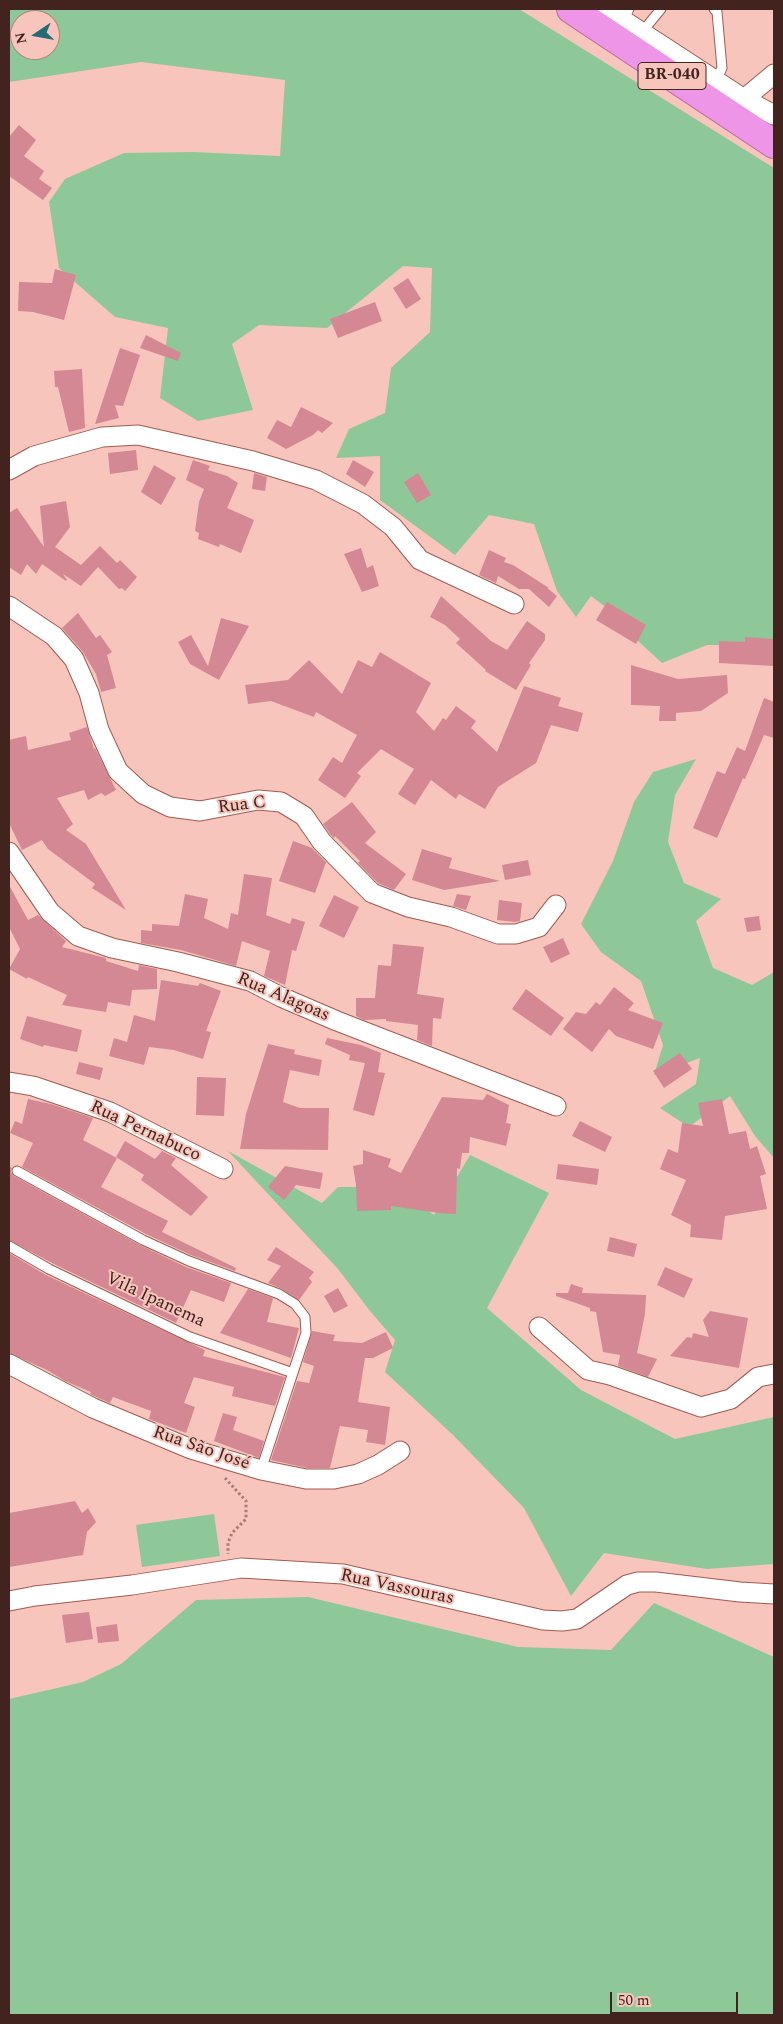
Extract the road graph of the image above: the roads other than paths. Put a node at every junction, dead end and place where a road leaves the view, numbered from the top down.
1 (571, 9) edge
2 (606, 9) edge
3 (661, 9) edge
4 (714, 9) edge
5 (622, 22) edge
6 (642, 32) junction
7 (774, 74) edge
8 (712, 90) junction
9 (744, 99) junction
10 (774, 115) edge
11 (774, 144) edge
12 (9, 470) edge
13 (514, 604) dead end
14 (9, 606) edge
15 (9, 852) edge
16 (556, 905) dead end
17 (9, 1082) edge
18 (556, 1106) dead end
19 (223, 1169) dead end
20 (17, 1171) dead end
21 (9, 1246) edge
22 (539, 1327) dead end
23 (9, 1364) edge
24 (293, 1373) junction
25 (774, 1374) edge
26 (400, 1451) dead end
27 (261, 1470) junction
28 (774, 1594) edge
29 (9, 1601) edge

1 - 5 highway, BR-040
2 - 5 street
3 - 6 lane
4 - 8 lane
5 - 6 street
5 - 8 highway, BR-040
6 - 8 street
7 - 9 street
8 - 9 street
8 - 11 highway, BR-040
9 - 10 street
12 - 13 street
14 - 16 street, Rua C
15 - 18 street, Rua Alagoas
17 - 19 street, Rua Pernabuco
20 - 24 lane
21 - 24 lane, Vila Ipanema
22 - 25 street
23 - 27 street, Rua São José
24 - 27 lane
26 - 27 street, Rua São José
28 - 29 street, Rua Vassouras

